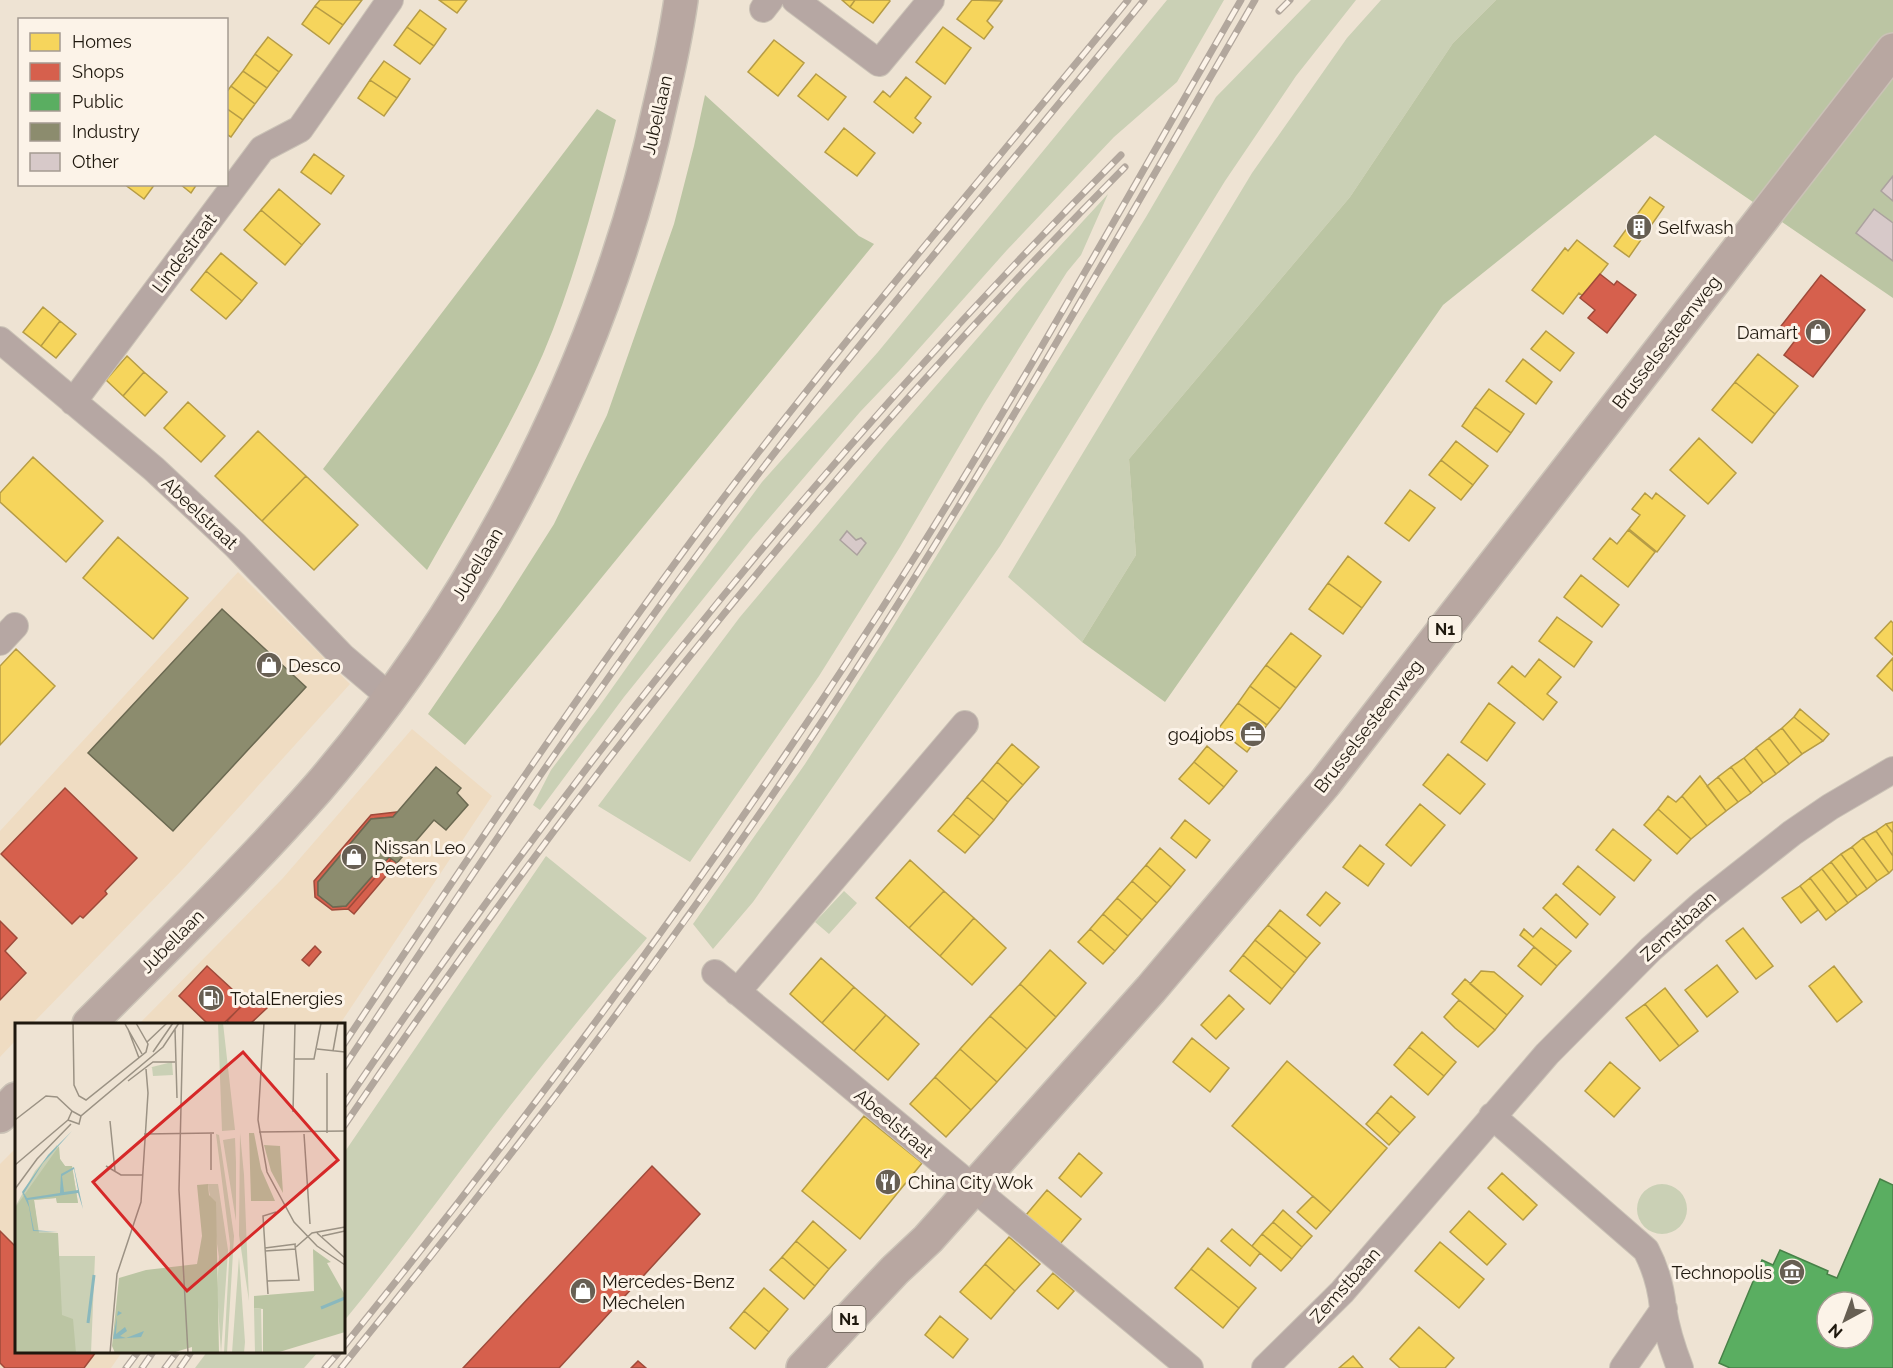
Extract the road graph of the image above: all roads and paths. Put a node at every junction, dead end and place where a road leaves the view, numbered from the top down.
1 (390, 0) edge
2 (681, 0) edge
3 (795, 0) edge
4 (931, 0) edge
5 (1893, 50) edge
6 (0, 340) edge
7 (73, 402) junction
8 (390, 697) junction
9 (965, 724) dead end
10 (1893, 770) edge
11 (715, 973) dead end
12 (737, 992) junction
13 (90, 1023) edge
14 (15, 1100) edge
15 (0, 1116) edge
16 (1492, 1116) junction
17 (973, 1188) junction
18 (928, 1239) junction
19 (1664, 1309) junction
20 (803, 1368) edge
21 (833, 1368) edge
22 (1190, 1368) edge
23 (1265, 1368) edge
24 (1623, 1368) edge
25 (1680, 1368) edge

1 - 7 street, Lindestraat
2 - 8 main road, Jubellaan
3 - 4 street
5 - 17 main road, Brusselsesteenweg / N1
6 - 7 street, Abeelstraat
7 - 8 street, Abeelstraat
8 - 13 main road, Jubellaan
9 - 12 street
10 - 16 street, Zemstbaan
11 - 12 street, Abeelstraat
12 - 17 street, Abeelstraat
14 - 15 main road
16 - 19 street
16 - 23 street, Zemstbaan
17 - 18 main road, Brusselsesteenweg / N1
17 - 22 street, Abeelstraat
18 - 20 main road, Brusselsesteenweg / N1
18 - 21 main road, Brusselsesteenweg / N1
19 - 24 street
19 - 25 street

